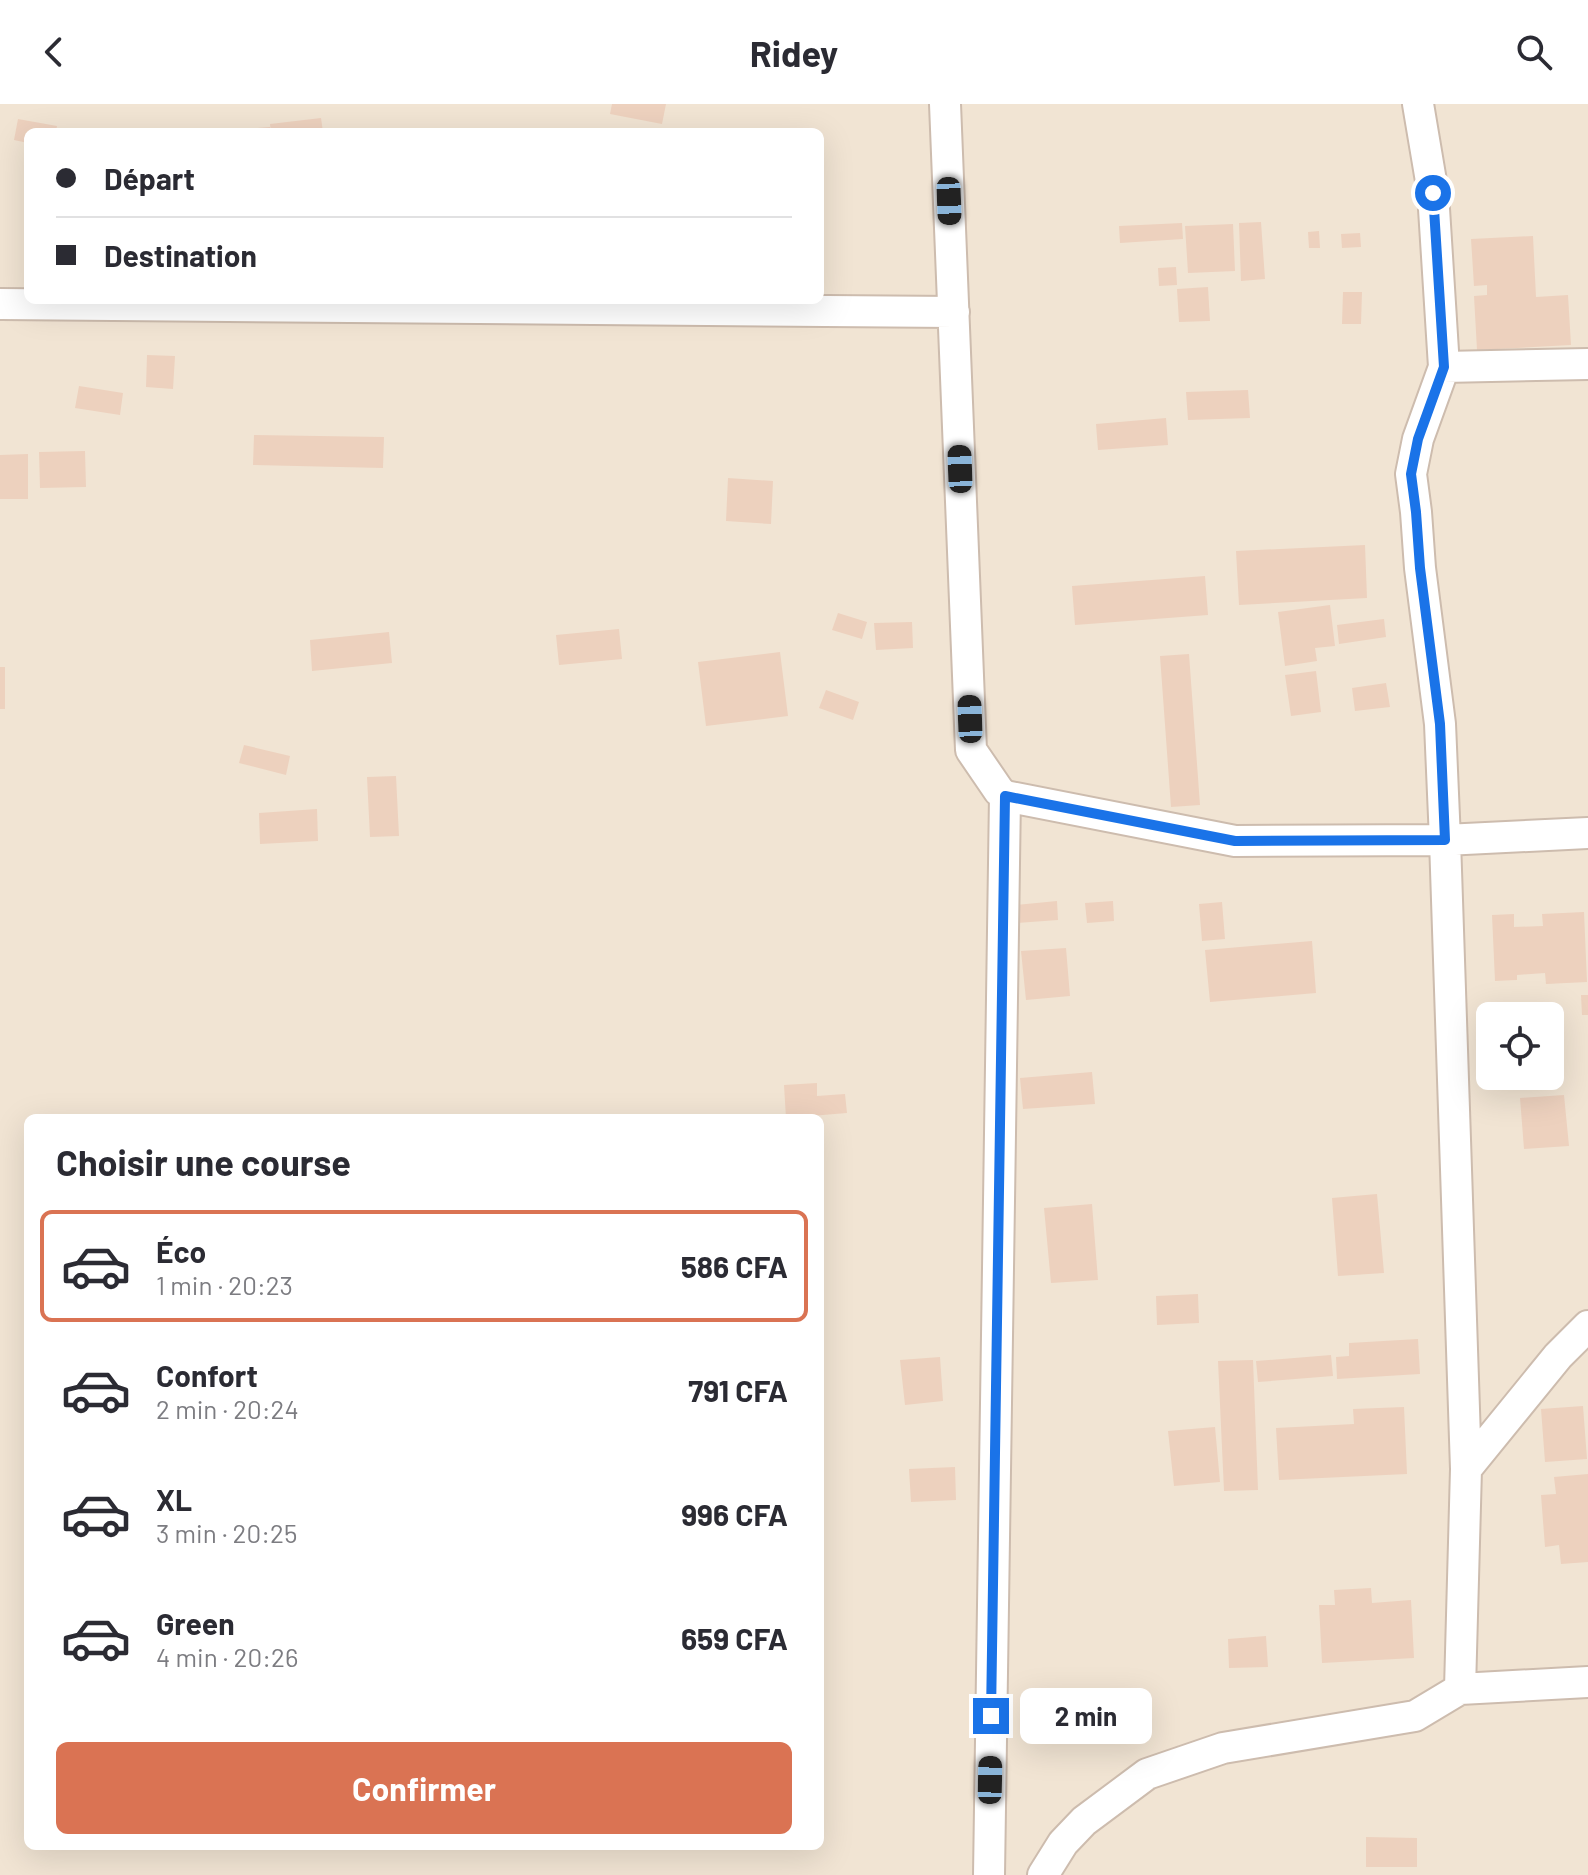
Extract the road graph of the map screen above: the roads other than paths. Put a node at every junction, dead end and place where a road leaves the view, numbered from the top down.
1 (945, 104) edge
2 (1418, 104) edge
3 (0, 304) edge
4 (954, 312) junction
5 (1588, 364) edge
6 (1444, 367) junction
7 (1005, 796) junction
8 (1588, 833) edge
9 (1445, 840) junction
10 (1588, 1326) edge
11 (1466, 1469) junction
12 (1588, 1682) edge
13 (1460, 1689) junction
14 (989, 1875) edge
15 (1043, 1875) edge

1 - 4 street
2 - 6 street
3 - 4 street
4 - 7 street
5 - 6 street
6 - 9 street
7 - 9 street
7 - 14 street
8 - 9 street
9 - 11 street
10 - 11 street
11 - 13 street
12 - 13 street
13 - 15 street

